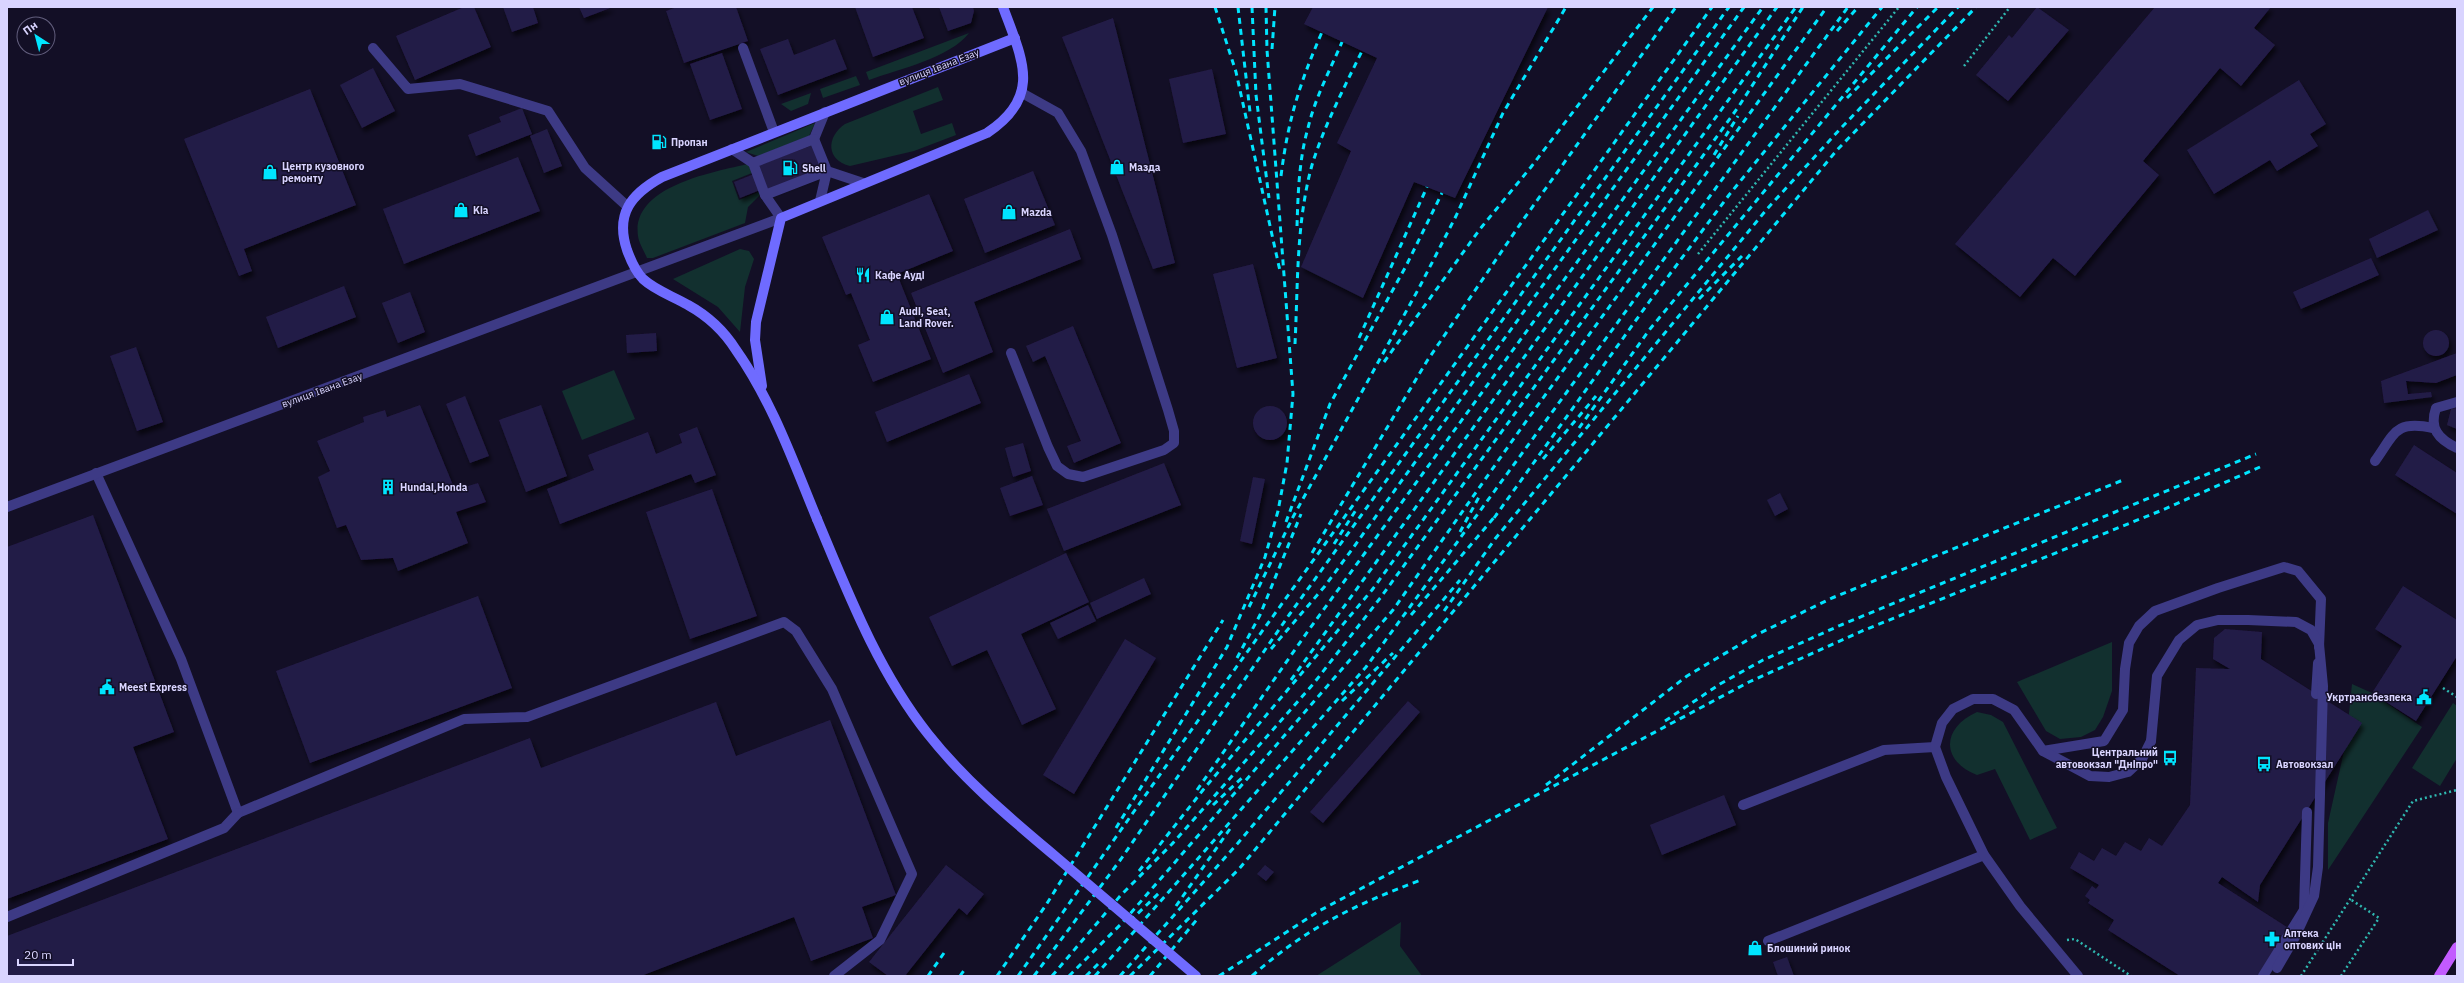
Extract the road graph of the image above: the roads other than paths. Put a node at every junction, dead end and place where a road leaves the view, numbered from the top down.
1 (1003, 7) edge
2 (1014, 38) junction
3 (373, 48) dead end
4 (743, 48) dead end
5 (1022, 93) junction
6 (825, 112) junction
7 (774, 132) junction
8 (814, 139) junction
9 (732, 150) junction
10 (753, 163) junction
11 (827, 171) junction
12 (862, 184) junction
13 (765, 195) junction
14 (820, 202) junction
15 (628, 207) junction
16 (781, 218) junction
17 (638, 273) junction
18 (1011, 353) dead end
19 (764, 393) junction
20 (2457, 402) edge
21 (2433, 428) junction
22 (2457, 448) edge
23 (2375, 461) dead end
24 (96, 473) junction
25 (7, 507) edge
26 (2316, 694) dead end
27 (1935, 747) junction
28 (2043, 751) junction
29 (1743, 805) dead end
30 (2307, 812) dead end
31 (238, 813) junction
32 (1984, 855) junction
33 (7, 917) edge
34 (1768, 941) dead end
35 (2457, 947) edge
36 (834, 976) edge
37 (1196, 976) edge
38 (2078, 976) edge
39 (2263, 976) edge
40 (2271, 976) edge
41 (2439, 976) edge

1 - 2 main road
2 - 5 main road, вулиця Івана Езау
2 - 6 main road, вулиця Івана Езау
3 - 15 street
4 - 7 street
5 - 12 main road, вулиця Івана Езау
5 - 18 street
6 - 7 main road, вулиця Івана Езау
6 - 8 street
7 - 9 main road, вулиця Івана Езау
8 - 10 street
8 - 11 street
9 - 10 street
9 - 15 main road, вулиця Івана Езау
10 - 13 street
11 - 12 street
11 - 13 street
11 - 14 street
12 - 14 main road, вулиця Івана Езау
13 - 16 street
14 - 16 main road, вулиця Івана Езау
15 - 17 main road, вулиця Івана Езау
16 - 17 street, вулиця Івана Езау
16 - 19 main road
17 - 19 main road, вулиця Івана Езау
17 - 24 street, вулиця Івана Езау
19 - 37 main road, bridge
20 - 21 street
21 - 22 street
21 - 23 street
24 - 25 street, вулиця Івана Езау
24 - 31 street
26 - 28 street
27 - 28 street
27 - 29 street
27 - 32 street
28 - 40 street, bridge
30 - 39 street
31 - 33 street
31 - 36 street
32 - 34 street
32 - 38 street
35 - 41 main road

